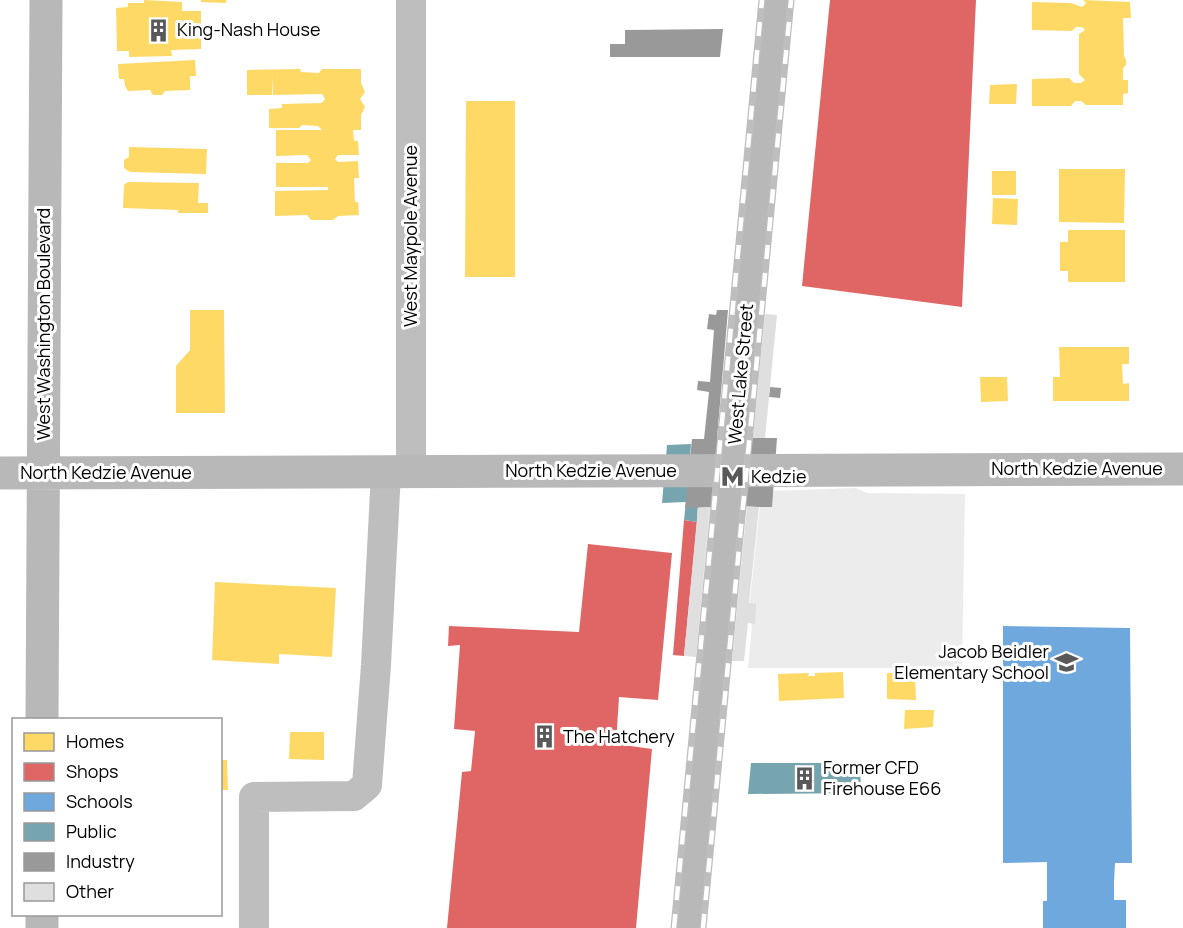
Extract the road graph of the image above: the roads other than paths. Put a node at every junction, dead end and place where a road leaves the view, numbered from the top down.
1 (46, 0) edge
2 (411, 0) edge
3 (777, 0) edge
4 (1183, 469) edge
5 (732, 470) junction
6 (398, 472) junction
7 (0, 473) edge
8 (43, 473) junction
9 (42, 718) edge
10 (255, 928) edge
11 (688, 928) edge

1 - 8 main road, West Washington Boulevard
2 - 6 street, West Maypole Avenue
3 - 5 main road, West Lake Street
4 - 5 main road, North Kedzie Avenue
5 - 6 main road, North Kedzie Avenue
5 - 11 main road, West Lake Street
6 - 8 main road, North Kedzie Avenue
6 - 10 street, West Maypole Avenue
7 - 8 main road, North Kedzie Avenue
8 - 9 main road, West Washington Boulevard

